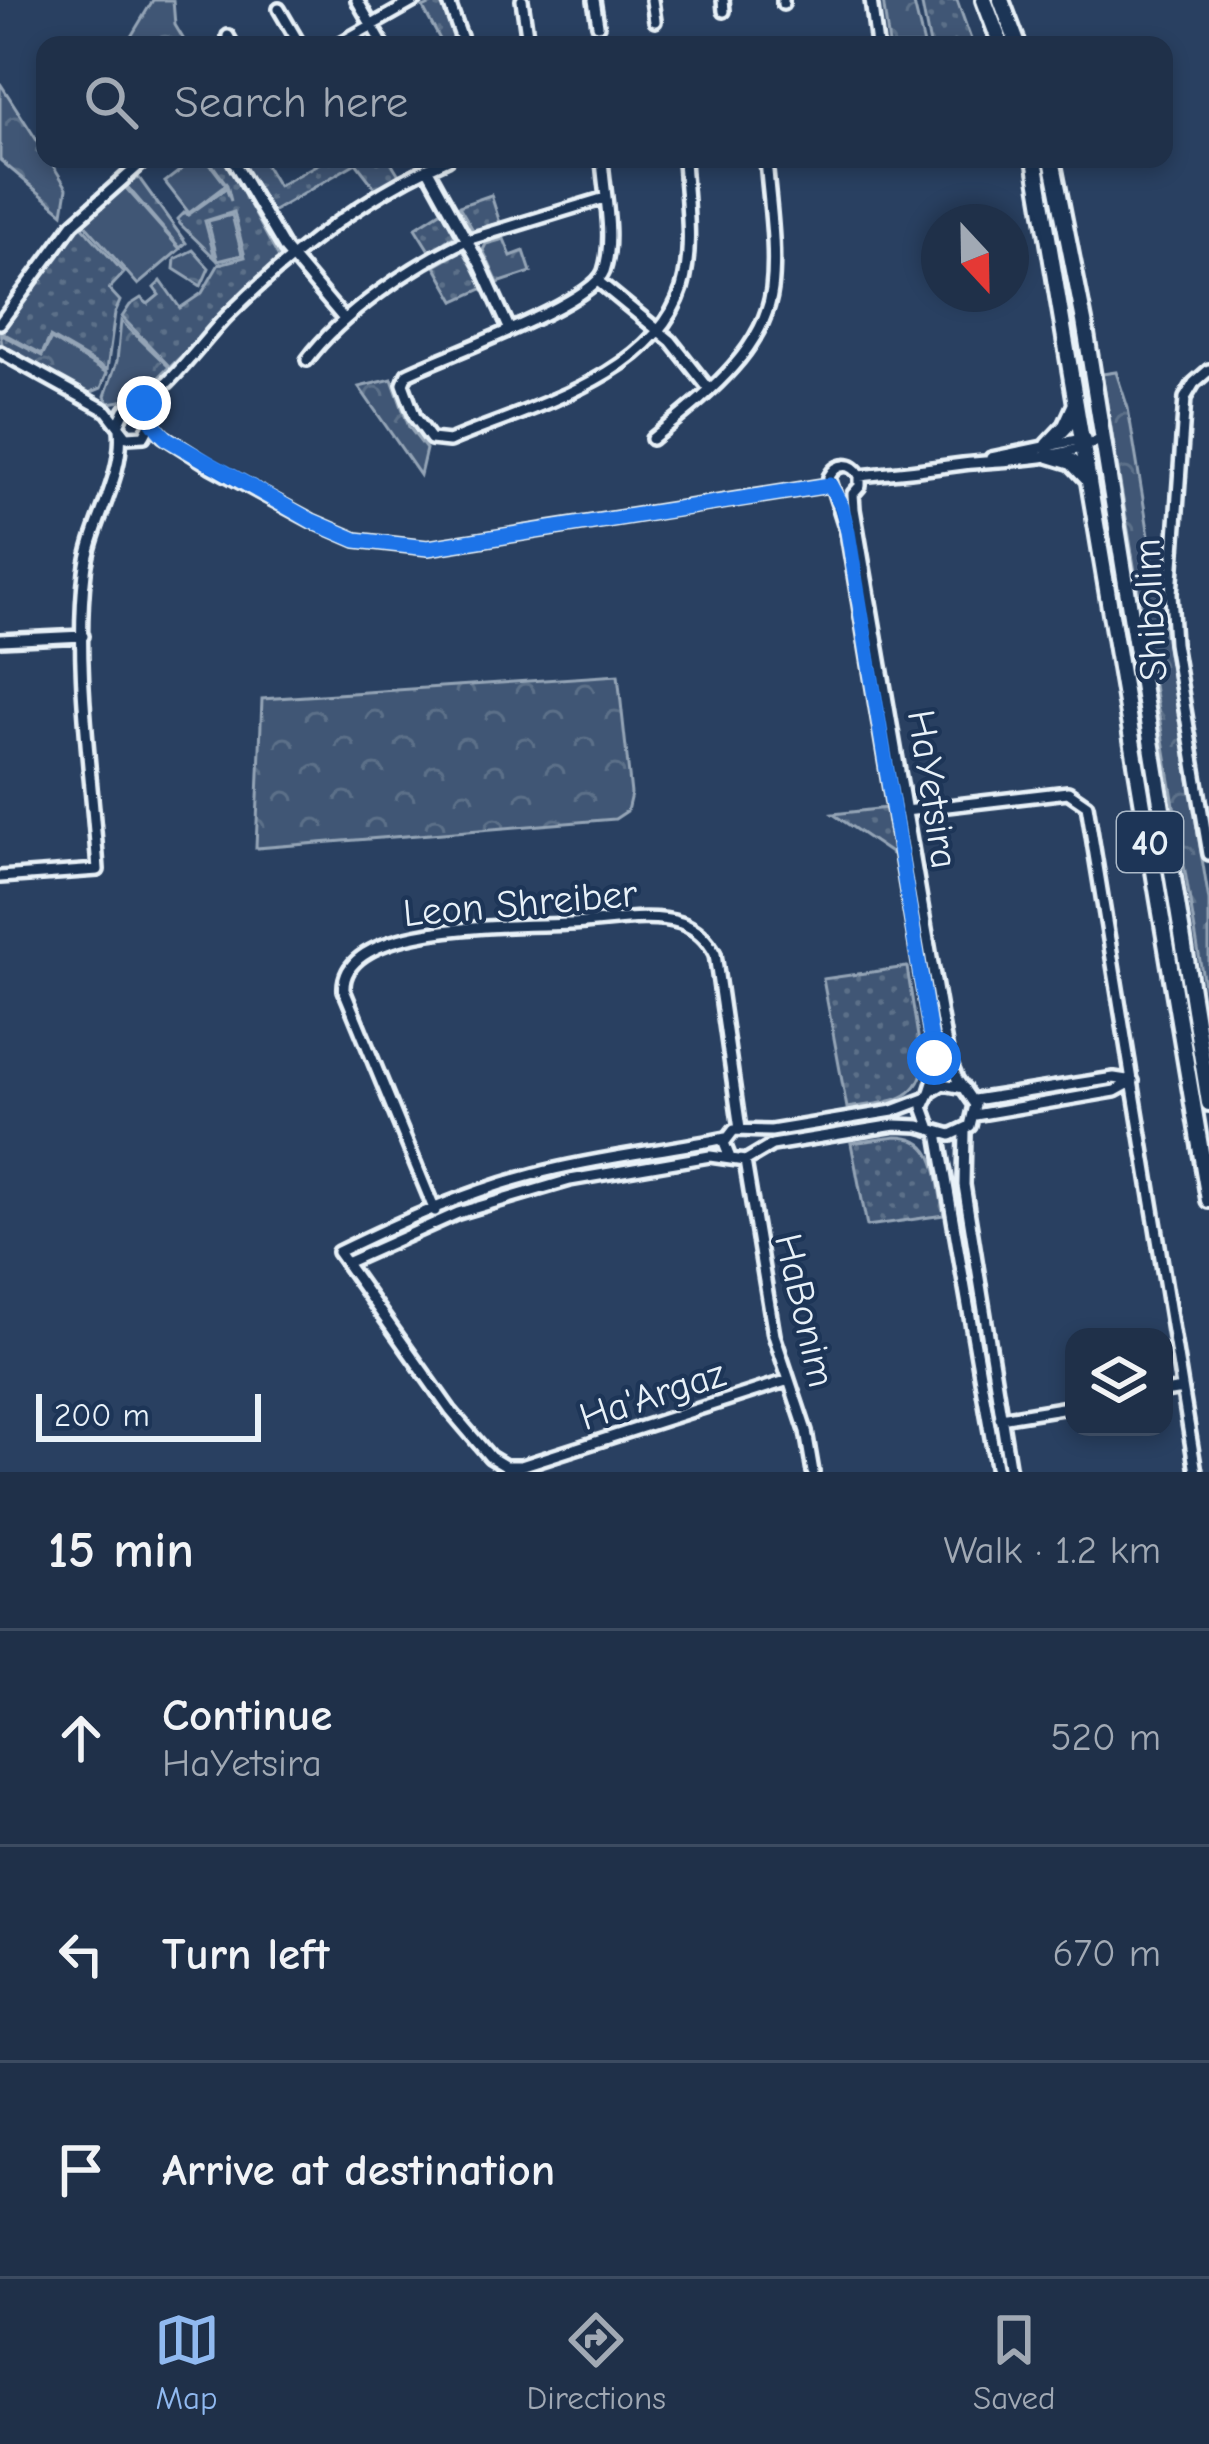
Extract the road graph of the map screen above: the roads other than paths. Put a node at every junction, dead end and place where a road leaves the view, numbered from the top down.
1 (357, 0) edge
2 (416, 0) edge
3 (448, 0) edge
4 (522, 0) edge
5 (594, 0) edge
6 (652, 0) edge
7 (871, 0) edge
8 (984, 0) edge
9 (1001, 0) edge
10 (279, 9) dead end
11 (655, 20) dead end
12 (372, 25) junction
13 (598, 26) dead end
14 (527, 35) dead end
15 (295, 36) edge
16 (353, 36) edge
17 (378, 36) edge
18 (461, 36) edge
19 (876, 36) edge
20 (998, 36) edge
21 (1015, 36) edge
22 (136, 168) edge
23 (237, 168) edge
24 (427, 168) joint
25 (603, 168) edge
26 (684, 168) edge
27 (766, 168) edge
28 (1037, 168) edge
29 (1054, 168) edge
30 (605, 198) junction
31 (467, 239) junction
32 (292, 259) junction
33 (599, 282) junction
34 (344, 319) junction
35 (0, 323) edge
36 (509, 328) junction
37 (658, 330) junction
38 (0, 352) edge
39 (307, 360) dead end
40 (1209, 370) edge
41 (710, 390) junction
42 (153, 395) junction
43 (1076, 399) junction
44 (99, 405) junction
45 (131, 408) junction
46 (150, 420) junction
47 (119, 426) junction
48 (140, 438) junction
49 (652, 439) dead end
50 (169, 440) junction
51 (1102, 440) junction
52 (1084, 443) junction
53 (1048, 450) junction
54 (120, 455) junction
55 (860, 476) junction
56 (831, 485) junction
57 (1090, 485) junction
58 (854, 494) junction
59 (83, 636) junction
60 (0, 640) edge
61 (907, 811) junction
62 (894, 813) junction
63 (1209, 854) edge
64 (0, 877) edge
65 (1132, 1082) junction
66 (965, 1089) junction
67 (927, 1095) junction
68 (974, 1100) junction
69 (1209, 1103) edge
70 (975, 1115) junction
71 (744, 1130) junction
72 (965, 1130) junction
73 (935, 1131) junction
74 (726, 1138) junction
75 (755, 1152) junction
76 (739, 1160) junction
77 (1209, 1200) edge
78 (434, 1208) junction
79 (439, 1221) junction
80 (346, 1263) junction
81 (789, 1380) junction
82 (1182, 1389) junction
83 (1173, 1390) edge
84 (1065, 1408) edge
85 (1002, 1418) junction
86 (988, 1420) junction
87 (813, 1472) edge
88 (997, 1472) edge
89 (1010, 1472) edge
90 (1196, 1472) edge

1 - 12 street
2 - 12 street
3 - 18 street
4 - 14 street
5 - 13 street
6 - 11 street
7 - 19 street
8 - 20 highway
9 - 21 highway
10 - 15 street
12 - 16 street
12 - 17 street
22 - 35 street
23 - 32 street
24 - 31 street
24 - 32 street
25 - 30 street
26 - 37 street
27 - 41 street
28 - 43 highway, 40
29 - 51 highway, 40
30 - 31 street
30 - 33 street
31 - 34 street
31 - 36 street
32 - 34 street
32 - 42 street
33 - 36 street
33 - 37 street
34 - 39 street
36 - 37 street
37 - 41 street
38 - 44 street
40 - 63 street, Shibolim
41 - 49 street
42 - 45 street
42 - 46 street
43 - 52 highway, 40
43 - 53 highway
44 - 45 street
44 - 47 street
45 - 46 street
45 - 47 street
46 - 48 street
46 - 50 street
47 - 48 street
47 - 54 street
48 - 50 street
48 - 54 street
50 - 56 street
51 - 52 street
51 - 69 highway, 40
52 - 53 street
52 - 57 highway, 40
53 - 55 street
53 - 57 highway
54 - 59 street
55 - 56 street
55 - 58 street
56 - 58 street
56 - 62 street, HaYetsira
57 - 77 highway, 40
58 - 61 street, HaYetsira
59 - 60 street
59 - 64 street
61 - 62 street
61 - 65 street
61 - 66 street, HaYetsira
62 - 67 street, HaYetsira
65 - 68 street
65 - 70 street
65 - 82 street
66 - 67 street
66 - 68 street
67 - 71 street
67 - 73 street
68 - 70 street
70 - 72 street
71 - 74 street
71 - 75 street
71 - 78 street, Leon Shreiber
72 - 73 street
72 - 85 street
73 - 75 street
73 - 86 street
74 - 76 street
74 - 78 street, Ha'Argaz
75 - 76 street
76 - 79 street
76 - 81 street, HaBonim
78 - 79 street, Leon Shreiber
78 - 80 street, Ha'Argaz
79 - 80 street
80 - 81 street, Ha'Argaz
81 - 87 street, HaBonim
82 - 83 street
82 - 90 street
84 - 85 street
85 - 86 street
85 - 89 street
86 - 88 street

